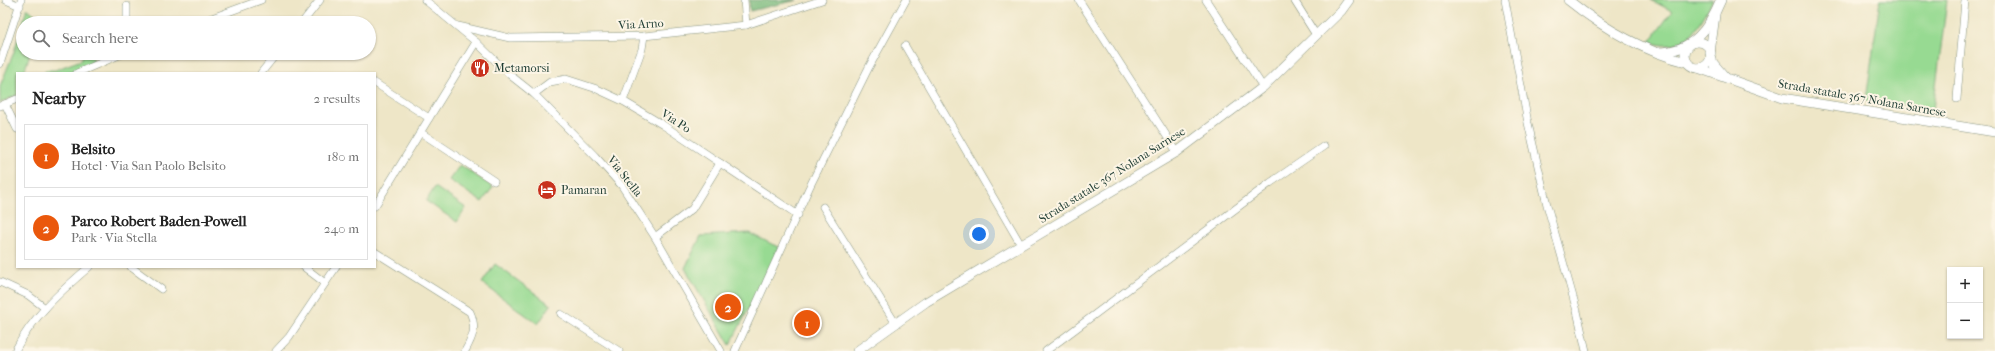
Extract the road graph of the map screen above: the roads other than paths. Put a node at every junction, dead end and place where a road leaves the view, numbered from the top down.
1 (6, 0) edge
2 (261, 0) edge
3 (426, 0) edge
4 (744, 0) edge
5 (822, 0) edge
6 (906, 0) edge
7 (1079, 0) edge
8 (1206, 0) edge
9 (1294, 0) edge
10 (1349, 0) edge
11 (1506, 0) edge
12 (1568, 0) edge
13 (1721, 0) edge
14 (1965, 0) edge
15 (319, 1) edge
16 (21, 3) edge
17 (127, 6) dead end
18 (1715, 14) junction
19 (17, 16) edge
20 (127, 16) edge
21 (217, 16) edge
22 (307, 16) edge
23 (16, 18) edge
24 (746, 25) junction
25 (458, 26) junction
26 (1316, 35) junction
27 (644, 36) junction
28 (476, 42) junction
29 (1690, 44) junction
30 (905, 46) dead end
31 (1656, 52) junction
32 (1710, 53) junction
33 (108, 60) edge
34 (271, 60) edge
35 (1686, 62) junction
36 (0, 64) edge
37 (1698, 68) junction
38 (79, 72) edge
39 (262, 72) edge
40 (1727, 79) junction
41 (376, 84) edge
42 (1263, 87) junction
43 (534, 94) junction
44 (16, 99) edge
45 (1957, 99) dead end
46 (623, 101) junction
47 (3, 105) edge
48 (428, 118) junction
49 (16, 127) edge
50 (420, 132) junction
51 (1995, 132) edge
52 (1324, 146) dead end
53 (1177, 152) junction
54 (720, 163) junction
55 (494, 181) dead end
56 (376, 204) edge
57 (823, 207) dead end
58 (798, 215) junction
59 (655, 237) junction
60 (1021, 245) junction
61 (376, 253) edge
62 (88, 268) edge
63 (132, 268) edge
64 (305, 268) edge
65 (335, 268) edge
66 (0, 282) edge
67 (325, 283) junction
68 (161, 290) dead end
69 (45, 308) junction
70 (562, 314) dead end
71 (896, 324) junction
72 (15, 351) edge
73 (276, 351) edge
74 (465, 351) edge
75 (619, 351) edge
76 (722, 351) edge
77 (735, 351) edge
78 (857, 351) edge
79 (1046, 351) edge
80 (1586, 351) edge

1 - 16 street
2 - 21 street
3 - 25 street
4 - 24 street
5 - 24 street, Via Arno
6 - 58 street
7 - 53 street
8 - 42 street
9 - 26 street
10 - 26 main road, Strada statale 367 Nolana Sarnese
11 - 80 street
12 - 31 main road
13 - 18 main road
14 - 45 street
15 - 22 street
16 - 19 street
17 - 20 street
18 - 29 main road
18 - 32 main road
23 - 36 street
24 - 27 street, Via Arno
25 - 27 street, Via Arno
25 - 28 street, Via Stella
26 - 42 main road, Strada statale 367 Nolana Sarnese
27 - 46 street
28 - 43 street, Via Stella
28 - 48 street
29 - 31 main road
29 - 32 main road
29 - 35 main road
30 - 60 street
31 - 35 main road
32 - 37 main road
32 - 40 main road
33 - 38 street
34 - 39 street
35 - 37 main road
37 - 40 main road, Strada statale 367 Nolana Sarnese
40 - 51 main road, Strada statale 367 Nolana Sarnese
41 - 48 street
42 - 53 main road, Strada statale 367 Nolana Sarnese
43 - 46 street, Via Po
43 - 59 street, Via Stella
44 - 47 street
46 - 54 street, Via Po
47 - 49 street
48 - 50 street
50 - 55 street
50 - 56 street
52 - 79 street
53 - 60 main road, Strada statale 367 Nolana Sarnese
54 - 58 street, Via Po
54 - 59 street
57 - 71 street
58 - 77 street
59 - 76 street, Via Stella
60 - 71 main road, Strada statale 367 Nolana Sarnese
61 - 74 street
62 - 69 street
63 - 68 street
64 - 67 street
65 - 67 street
66 - 69 street
67 - 73 street
69 - 72 street
70 - 75 street
71 - 78 main road, Strada statale 367 Nolana Sarnese

